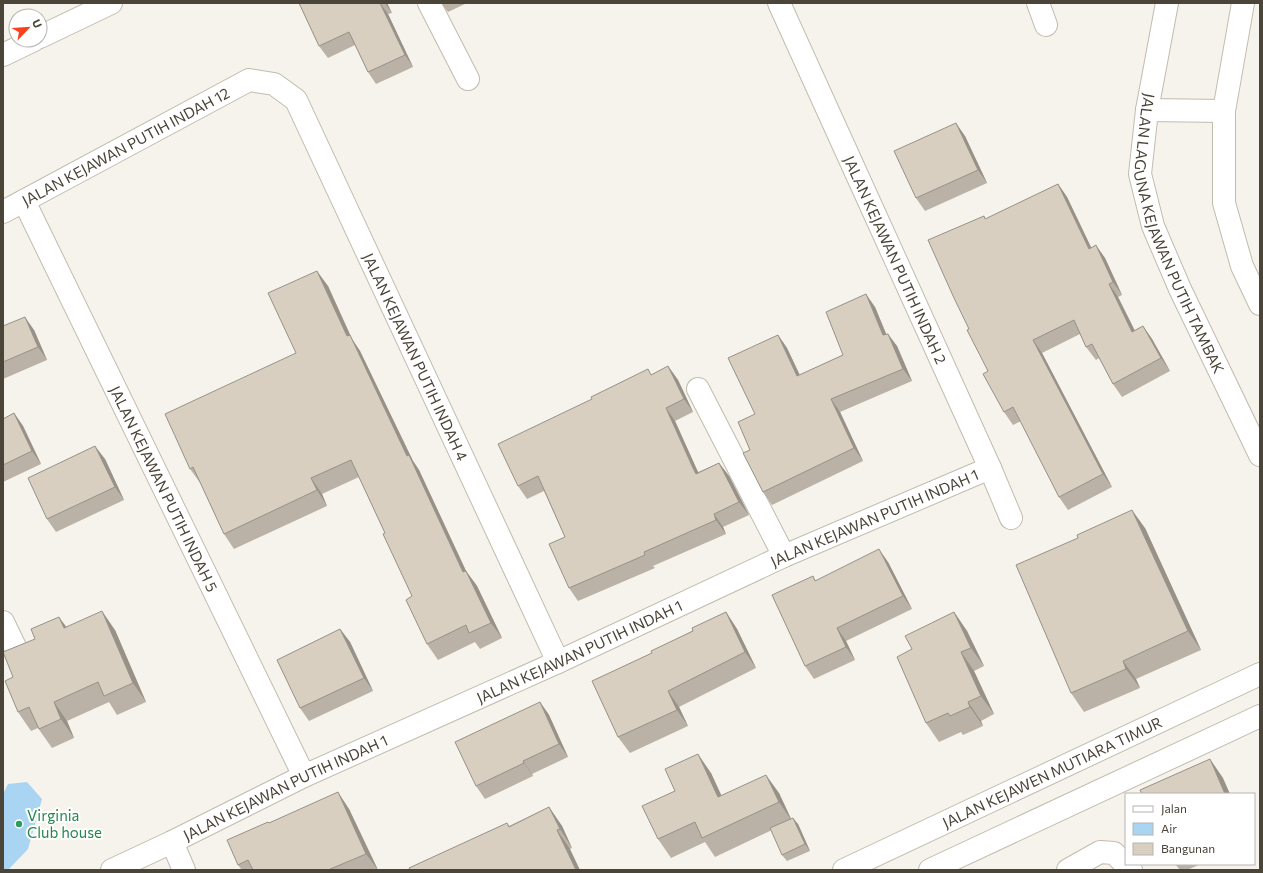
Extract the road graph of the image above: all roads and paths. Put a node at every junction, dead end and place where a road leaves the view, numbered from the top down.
1 (111, 3) edge
2 (429, 3) edge
3 (779, 3) edge
4 (1038, 3) edge
5 (1167, 3) edge
6 (1243, 3) edge
7 (1046, 25) dead end
8 (48, 33) edge
9 (17, 48) edge
10 (3, 55) edge
11 (468, 79) dead end
12 (249, 80) joint
13 (1147, 110) junction
14 (1224, 111) junction
15 (24, 201) junction
16 (3, 212) edge
17 (1260, 304) edge
18 (698, 390) dead end
19 (1260, 455) edge
20 (990, 468) junction
21 (1011, 518) dead end
22 (784, 556) junction
23 (3, 622) edge
24 (16, 651) edge
25 (558, 662) junction
26 (1260, 674) edge
27 (1260, 716) edge
28 (304, 776) junction
29 (172, 842) junction
30 (138, 864) edge
31 (1125, 864) edge
32 (112, 870) edge
33 (184, 870) edge
34 (844, 870) edge
35 (930, 870) edge
36 (1068, 870) edge

1 - 8 street
2 - 11 street
3 - 20 street, JALAN KEJAWAN PUTIH INDAH 2
4 - 7 street
5 - 13 street, JALAN LAGUNA KEJAWAN PUTIH TAMBAK
6 - 14 street
9 - 10 street
12 - 15 street, JALAN KEJAWAN PUTIH INDAH 12
12 - 25 street, JALAN KEJAWAN PUTIH INDAH 4
13 - 14 street
13 - 19 street, JALAN LAGUNA KEJAWAN PUTIH TAMBAK
14 - 17 street
15 - 16 street, JALAN KEJAWAN PUTIH INDAH 12
15 - 28 street, JALAN KEJAWAN PUTIH INDAH 5
18 - 22 street
20 - 21 street, JALAN KEJAWAN PUTIH INDAH 2
20 - 22 street, JALAN KEJAWAN PUTIH INDAH 1
22 - 25 street, JALAN KEJAWAN PUTIH INDAH 1
23 - 24 street
25 - 28 street, JALAN KEJAWAN PUTIH INDAH 1
26 - 34 street, JALAN KEJAWEN MUTIARA TIMUR
27 - 35 street
28 - 29 street, JALAN KEJAWAN PUTIH INDAH 1
29 - 30 street, JALAN KEJAWAN PUTIH INDAH 1
29 - 33 street, JALAN KEJAWAN PUTIH INDAH 1
30 - 32 street, JALAN KEJAWAN PUTIH INDAH 1
31 - 36 street

